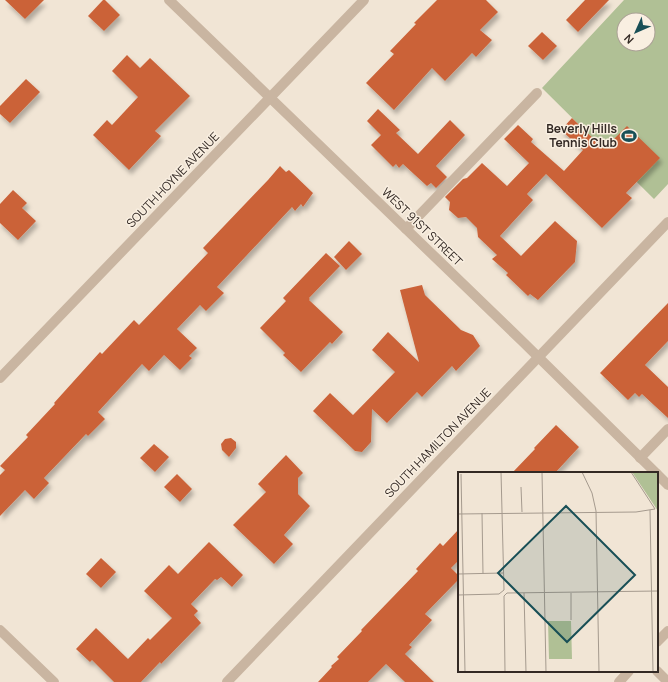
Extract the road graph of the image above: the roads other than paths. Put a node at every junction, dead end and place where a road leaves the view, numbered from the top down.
1 (168, 0) edge
2 (364, 0) edge
3 (536, 93) dead end
4 (270, 98) junction
5 (668, 222) edge
6 (406, 229) junction
7 (538, 357) junction
8 (0, 378) edge
9 (668, 429) edge
10 (640, 458) junction
11 (654, 472) edge
12 (658, 476) edge
13 (668, 485) edge
14 (0, 630) edge
15 (668, 631) edge
16 (658, 641) edge
17 (628, 672) edge
18 (658, 672) edge
19 (54, 682) edge
20 (227, 682) edge
21 (619, 682) edge
22 (668, 682) edge

1 - 4 street, WEST 91ST STREET
2 - 4 street, SOUTH HOYNE AVENUE
3 - 6 street
4 - 6 street, WEST 91ST STREET
4 - 8 street, SOUTH HOYNE AVENUE
5 - 7 street, SOUTH HAMILTON AVENUE
6 - 7 street, WEST 91ST STREET
7 - 10 street, WEST 91ST STREET
7 - 20 street, SOUTH HAMILTON AVENUE
9 - 10 street
10 - 11 street, WEST 91ST STREET
12 - 13 street, WEST 91ST STREET
14 - 19 street
15 - 16 street
17 - 21 street
18 - 22 street

